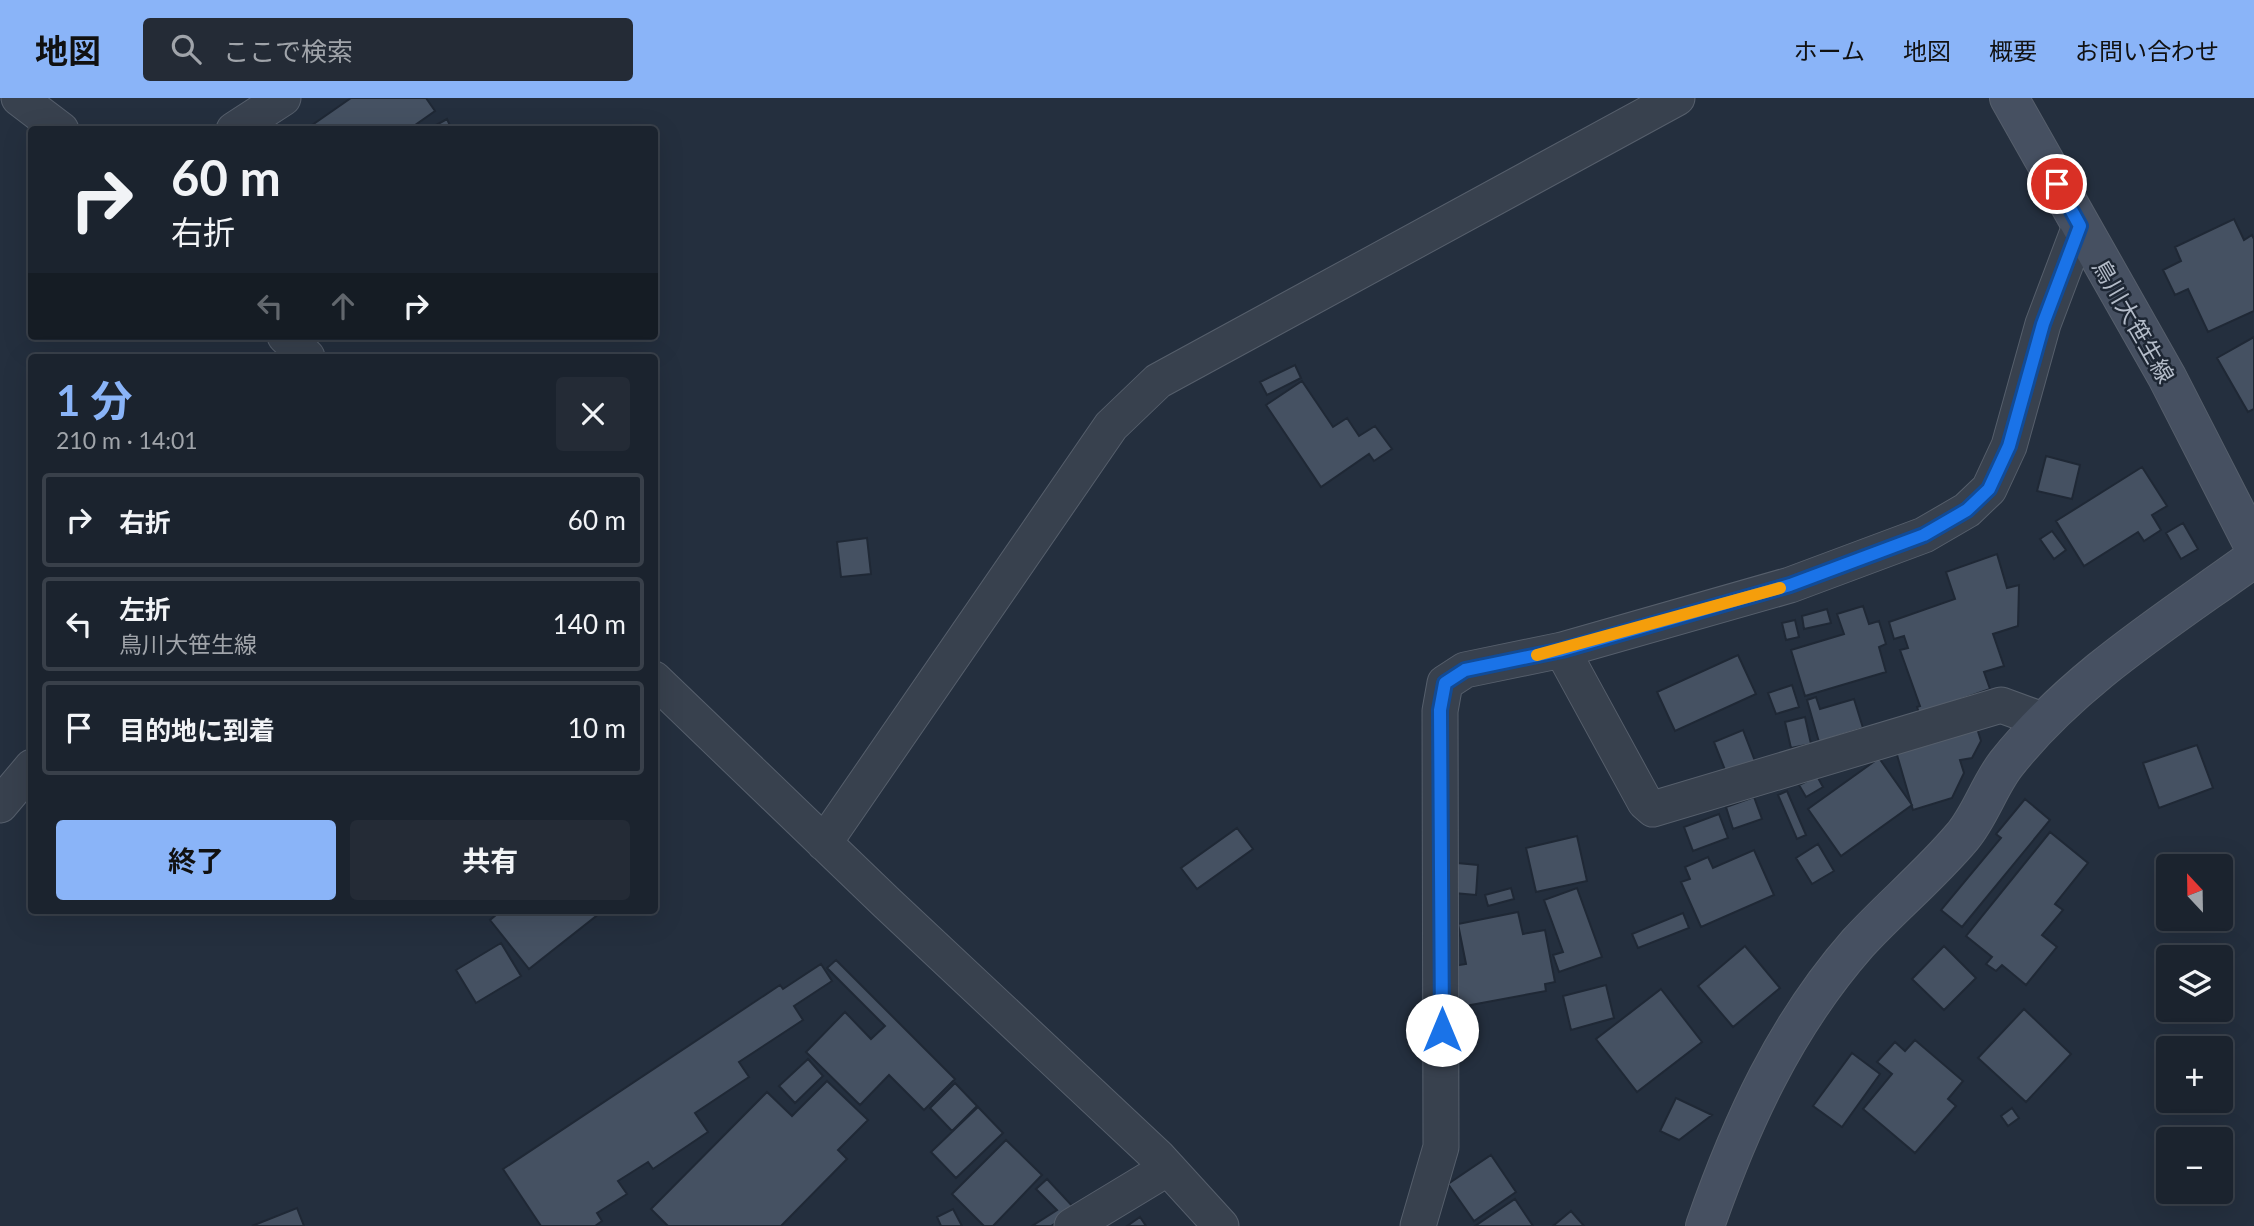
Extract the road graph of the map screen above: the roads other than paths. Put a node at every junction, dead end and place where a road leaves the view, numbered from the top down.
1 (19, 98) edge
2 (283, 98) edge
3 (1677, 98) edge
4 (2009, 98) edge
5 (56, 126) edge
6 (240, 126) edge
7 (2080, 226) junction
8 (289, 340) edge
9 (304, 354) edge
10 (2254, 547) edge
11 (2254, 558) edge
12 (1562, 650) junction
13 (658, 683) edge
14 (2045, 721) junction
15 (28, 772) edge
16 (0, 804) edge
17 (824, 842) junction
18 (1168, 1168) junction
19 (1072, 1226) edge
20 (1221, 1226) edge
21 (1418, 1226) edge
22 (1705, 1226) edge

1 - 5 street
2 - 6 street
3 - 17 street
4 - 7 street, 鳥川大笹生線
7 - 10 street, 鳥川大笹生線
7 - 12 street
8 - 9 street
11 - 14 street
12 - 14 street
12 - 21 street
13 - 17 street
14 - 22 street
15 - 16 street
17 - 18 street
18 - 19 street
18 - 20 street

